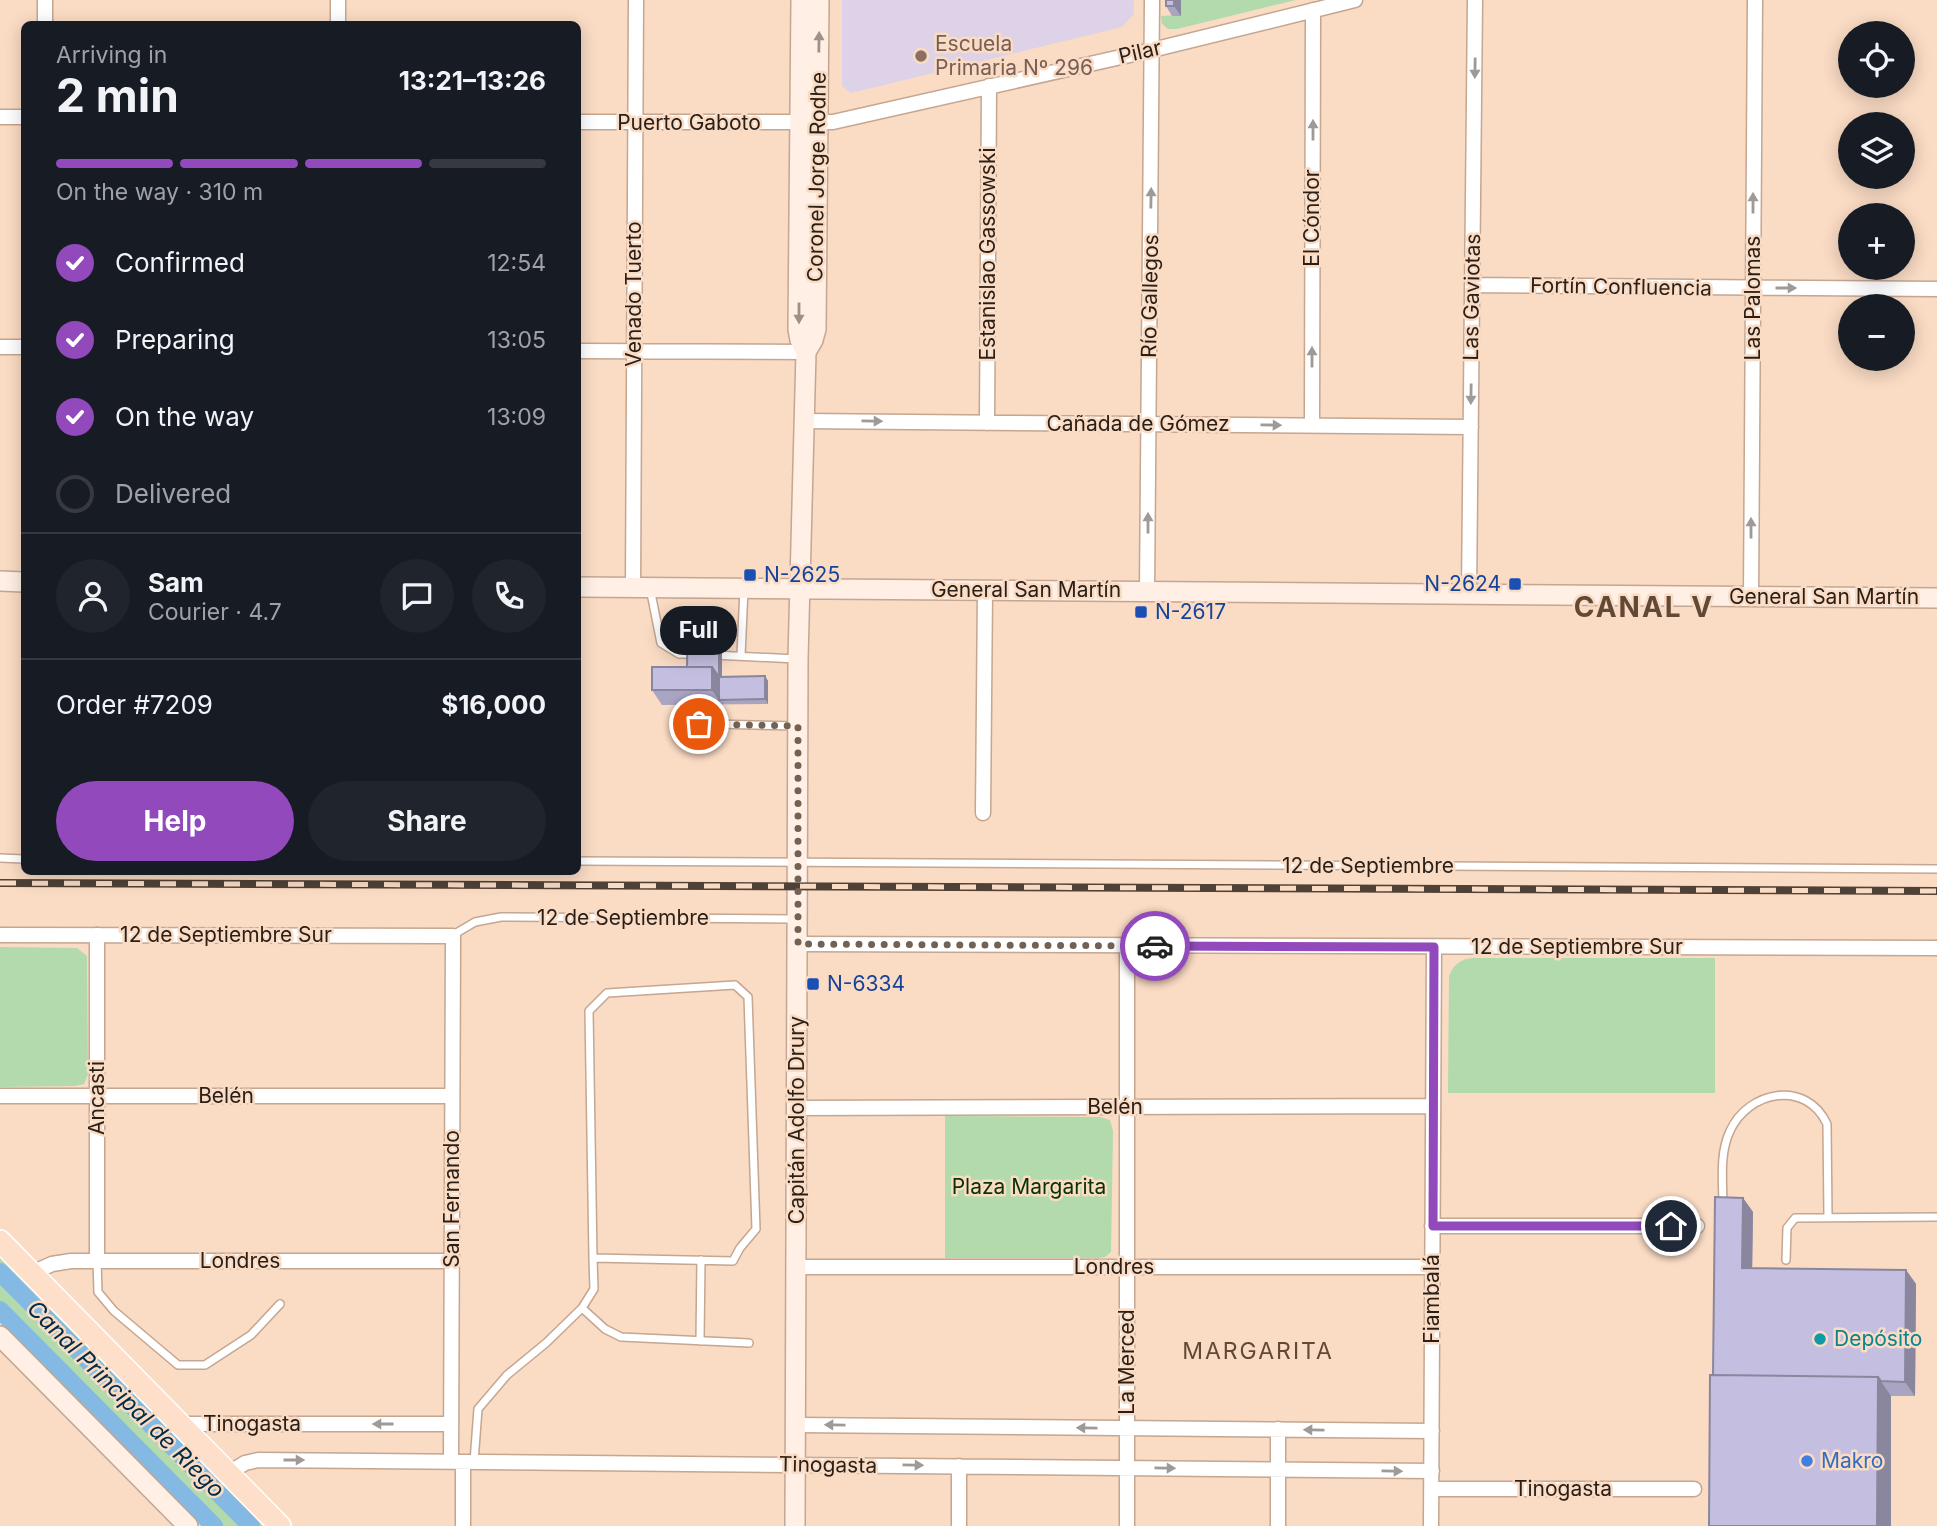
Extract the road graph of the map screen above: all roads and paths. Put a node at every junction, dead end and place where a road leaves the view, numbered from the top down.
1 (45, 0) edge
2 (338, 0) edge
3 (636, 0) edge
4 (802, 0) edge
5 (819, 0) edge
6 (1152, 0) edge
7 (1355, 0) edge
8 (1475, 0) edge
9 (1755, 0) edge
10 (1313, 10) junction
11 (45, 21) edge
12 (338, 21) edge
13 (1152, 50) junction
14 (989, 86) junction
15 (0, 117) edge
16 (21, 117) edge
17 (581, 122) edge
18 (635, 122) junction
19 (809, 124) junction
20 (1472, 285) junction
21 (1753, 288) junction
22 (1937, 289) edge
23 (0, 347) edge
24 (21, 347) edge
25 (581, 351) edge
26 (634, 351) junction
27 (806, 352) junction
28 (804, 421) junction
29 (987, 422) junction
30 (1149, 424) junction
31 (1312, 425) junction
32 (1471, 427) junction
33 (0, 581) edge
34 (21, 582) edge
35 (581, 587) edge
36 (642, 587) junction
37 (744, 588) junction
38 (800, 589) junction
39 (985, 590) junction
40 (1147, 592) junction
41 (1469, 594) junction
42 (1751, 597) junction
43 (1937, 598) edge
44 (741, 655) junction
45 (798, 659) junction
46 (675, 723) dead end
47 (798, 726) junction
48 (984, 813) dead end
49 (0, 858) edge
50 (21, 859) edge
51 (581, 862) edge
52 (798, 863) junction
53 (1937, 869) edge
54 (798, 919) junction
55 (0, 935) edge
56 (97, 935) junction
57 (453, 936) junction
58 (798, 944) junction
59 (1127, 946) junction
60 (1434, 947) junction
61 (1937, 948) edge
62 (0, 1096) edge
63 (97, 1096) junction
64 (452, 1096) junction
65 (1433, 1106) junction
66 (1127, 1107) junction
67 (797, 1108) junction
68 (1828, 1217) junction
69 (1937, 1217) edge
70 (1723, 1219) edge
71 (1433, 1226) junction
72 (1697, 1226) dead end
73 (0, 1241) edge
74 (593, 1258) junction
75 (701, 1260) junction
76 (1786, 1260) dead end
77 (97, 1261) junction
78 (452, 1261) junction
79 (796, 1267) junction
80 (1127, 1267) junction
81 (1433, 1267) junction
82 (32, 1273) junction
83 (280, 1304) dead end
84 (582, 1308) junction
85 (0, 1336) edge
86 (700, 1340) junction
87 (749, 1343) dead end
88 (180, 1424) junction
89 (451, 1424) junction
90 (796, 1425) junction
91 (1127, 1428) junction
92 (1278, 1429) junction
93 (1432, 1431) junction
94 (463, 1462) junction
95 (795, 1464) junction
96 (959, 1466) junction
97 (1127, 1468) junction
98 (1278, 1470) junction
99 (1432, 1471) junction
100 (229, 1474) junction
101 (1431, 1489) junction
102 (1694, 1489) dead end
103 (188, 1526) edge
104 (281, 1526) edge
105 (463, 1526) edge
106 (795, 1526) edge
107 (959, 1526) edge
108 (1127, 1526) edge
109 (1278, 1526) edge
110 (1431, 1526) edge

1 - 11 street
2 - 12 street
3 - 18 street, Venado Tuerto
4 - 19 main road, Coronel Jorge Rodhe
19 -> 5 main road, Coronel Jorge Rodhe
6 - 13 street, Río Gallegos
7 - 10 street, Pilar
8 -> 20 street, Las Gaviotas
21 -> 9 street, Las Palomas
10 - 13 street, Pilar
31 -> 10 street, El Cóndor
13 - 14 street, Pilar
30 -> 13 street, Río Gallegos
14 - 19 street, Pilar
14 - 29 street, Estanislao Gassowski
15 - 16 street
17 - 18 street, Puerto Gaboto
18 - 19 street, Puerto Gaboto
18 - 26 street, Venado Tuerto
19 - 27 main road, Coronel Jorge Rodhe
20 - 21 street, Fortín Confluencia
20 -> 32 street, Las Gaviotas
21 -> 22 street, Fortín Confluencia
42 -> 21 street, Las Palomas
23 - 24 street
25 - 26 street
26 - 27 street
26 - 36 street, Venado Tuerto
27 - 28 main road, Coronel Jorge Rodhe
28 -> 29 street, Cañada de Gómez
28 - 38 main road, Coronel Jorge Rodhe
29 - 30 street, Cañada de Gómez
30 -> 31 street, Cañada de Gómez
40 -> 30 street, Río Gallegos
31 - 32 street, Cañada de Gómez
32 - 41 street, Las Gaviotas
33 - 34 main road
35 - 36 main road, General San Martín
36 - 37 main road, General San Martín
36 - 44 lane
37 - 38 main road, General San Martín
37 - 44 lane
38 - 39 main road, General San Martín
38 - 45 main road, Capitán Adolfo Drury
39 - 40 main road, General San Martín
39 - 48 street
40 - 41 main road, General San Martín
41 - 42 main road, General San Martín
42 - 43 main road, General San Martín
44 - 45 lane
45 - 47 main road, Capitán Adolfo Drury
46 - 47 lane
47 - 52 main road, Capitán Adolfo Drury
49 - 50 lane
51 - 52 lane, 12 de Septiembre
52 - 53 lane, 12 de Septiembre
52 - 54 main road, Capitán Adolfo Drury
54 - 57 lane, 12 de Septiembre
54 - 58 main road, Capitán Adolfo Drury
55 - 56 street, 12 de Septiembre Sur
56 - 57 street, 12 de Septiembre Sur
56 - 63 street, Ancasti
57 - 64 street, San Fernando
58 - 59 street, 12 de Septiembre Sur
58 - 67 main road, Capitán Adolfo Drury
59 - 60 street, 12 de Septiembre Sur
59 - 66 street, La Merced
60 - 61 street, 12 de Septiembre Sur
60 - 65 street, Fiambalá
62 - 63 street, Belén
63 - 64 street, Belén
63 - 77 street, Ancasti
64 - 78 street, San Fernando
65 - 66 street, Belén
65 - 71 street, Fiambalá
66 - 67 street, Belén
66 - 80 street, La Merced
67 - 79 main road, Capitán Adolfo Drury
68 - 69 lane
68 - 70 lane
68 - 76 lane
71 - 72 street
71 - 81 street, Fiambalá
73 - 82 main road
74 - 75 lane
74 - 75 lane
74 - 84 lane
75 - 86 lane
77 - 78 street, Londres
77 - 82 street, Londres
77 - 83 lane
78 - 89 street, San Fernando
79 - 80 street, Londres
79 - 90 main road, Capitán Adolfo Drury
80 - 81 street, Londres
80 - 91 street, La Merced
81 - 93 street, Fiambalá
82 - 88 main road
84 - 86 lane
84 - 94 lane
85 - 103 main road
86 - 87 lane
89 -> 88 street, Tinogasta
88 - 100 main road
89 - 94 street, San Fernando
91 -> 90 street, Tinogasta
90 - 95 main road, Capitán Adolfo Drury
91 - 92 street, Tinogasta
91 - 97 street, La Merced
93 -> 92 street, Tinogasta
92 - 98 street
93 - 99 street, Fiambalá
94 - 95 street, Tinogasta
100 -> 94 street, Tinogasta
94 - 105 street, San Fernando
95 -> 96 street, Tinogasta
95 - 106 main road, Capitán Adolfo Drury
96 - 97 street, Tinogasta
96 - 107 street
97 -> 98 street, Tinogasta
97 - 108 street, La Merced
98 -> 99 street, Tinogasta
98 - 109 street
99 - 101 street, Fiambalá
100 - 104 main road
101 - 102 street, Tinogasta
101 - 110 street, Fiambalá

